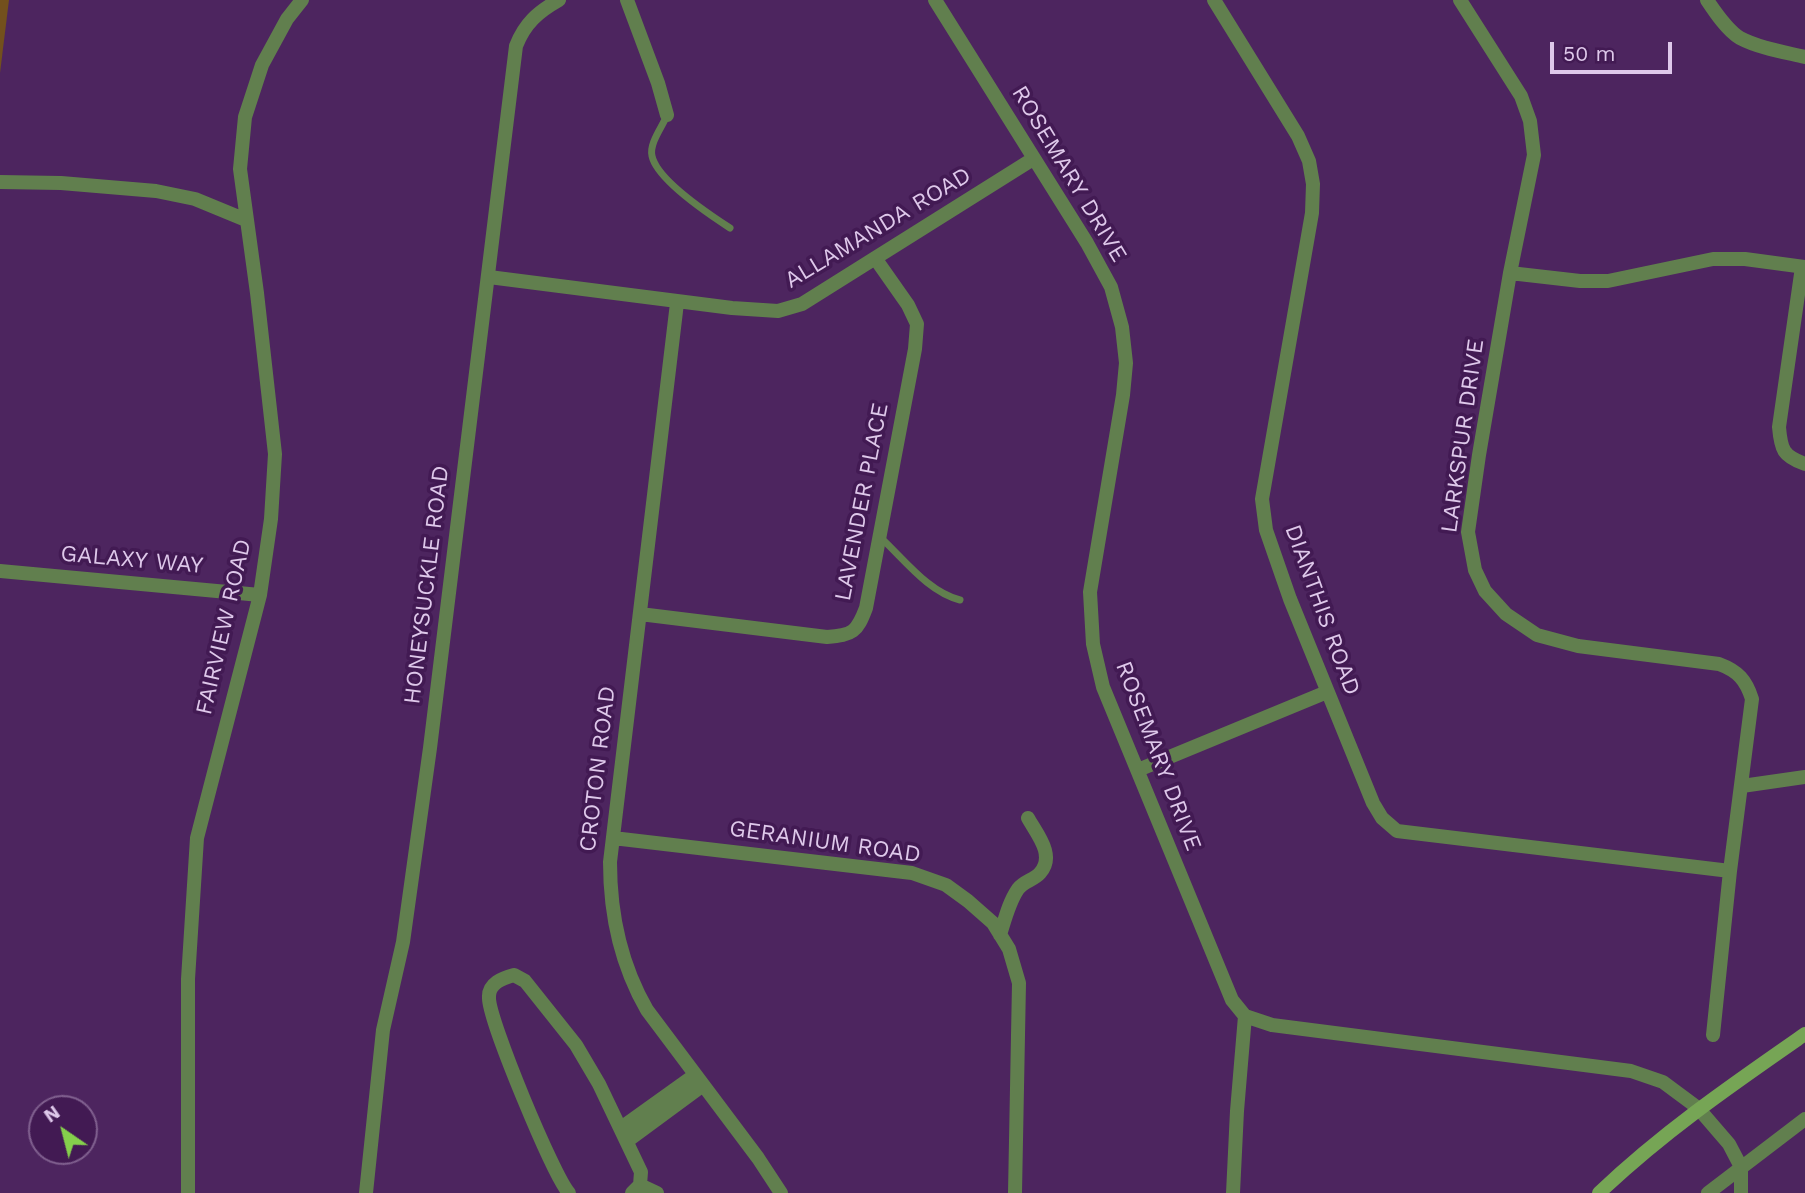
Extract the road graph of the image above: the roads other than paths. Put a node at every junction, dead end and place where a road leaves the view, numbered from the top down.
1 (302, 0) edge
2 (559, 0) edge
3 (628, 0) edge
4 (935, 0) edge
5 (1214, 0) edge
6 (1460, 0) edge
7 (1707, 0) edge
8 (1805, 57) edge
9 (667, 115) joint
10 (1033, 159) junction
11 (0, 181) edge
12 (246, 220) junction
13 (730, 228) dead end
14 (875, 258) junction
15 (1804, 267) edge
16 (1510, 273) junction
17 (489, 277) junction
18 (677, 303) junction
19 (1805, 464) edge
20 (880, 537) junction
21 (0, 572) edge
22 (260, 595) junction
23 (960, 600) dead end
24 (640, 614) junction
25 (1327, 692) junction
26 (1138, 771) junction
27 (1805, 776) edge
28 (1742, 786) junction
29 (1028, 818) dead end
30 (613, 838) junction
31 (1730, 871) junction
32 (1000, 935) junction
33 (1245, 1016) junction
34 (1805, 1034) edge
35 (1713, 1035) dead end
36 (699, 1080) junction
37 (1698, 1108) junction
38 (1805, 1119) edge
39 (624, 1135) junction
40 (1741, 1167) junction
41 (636, 1189) edge
42 (188, 1193) edge
43 (366, 1193) edge
44 (569, 1193) edge
45 (657, 1193) edge
46 (781, 1193) edge
47 (1015, 1193) edge
48 (1233, 1193) edge
49 (1600, 1193) edge
50 (1708, 1193) edge
51 (1741, 1193) edge

1 - 12 street, FAIRVIEW ROAD
2 - 17 street, HONEYSUCKLE ROAD
3 - 9 street
4 - 10 street, ROSEMARY DRIVE
5 - 25 street, DIANTHIS ROAD
6 - 16 street, LARKSPUR DRIVE
7 - 8 street
9 - 13 lane
10 - 14 street, ALLAMANDA ROAD
10 - 26 street, ROSEMARY DRIVE
11 - 12 street
12 - 22 street, FAIRVIEW ROAD
14 - 18 street, ALLAMANDA ROAD
14 - 20 street, LAVENDER PLACE
15 - 16 street
15 - 19 street
16 - 28 street, LARKSPUR DRIVE
17 - 18 street, ALLAMANDA ROAD
17 - 43 street, HONEYSUCKLE ROAD
18 - 24 street, CROTON ROAD
20 - 23 lane
20 - 24 street, LAVENDER PLACE
21 - 22 street, GALAXY WAY
22 - 42 street, FAIRVIEW ROAD
24 - 30 street, CROTON ROAD
25 - 26 street
25 - 31 street, DIANTHIS ROAD
26 - 33 street, ROSEMARY DRIVE
27 - 28 street
28 - 31 street, LARKSPUR DRIVE
29 - 32 street
30 - 32 street, GERANIUM ROAD
30 - 36 street, CROTON ROAD
31 - 35 street, LARKSPUR DRIVE
32 - 47 street, GERANIUM ROAD
33 - 37 street
33 - 48 street
34 - 37 main road
36 - 39 street
36 - 46 street, CROTON ROAD
37 - 40 street
37 - 49 main road
38 - 40 street
39 - 41 street
39 - 44 street
40 - 50 street
40 - 51 street
41 - 45 street

